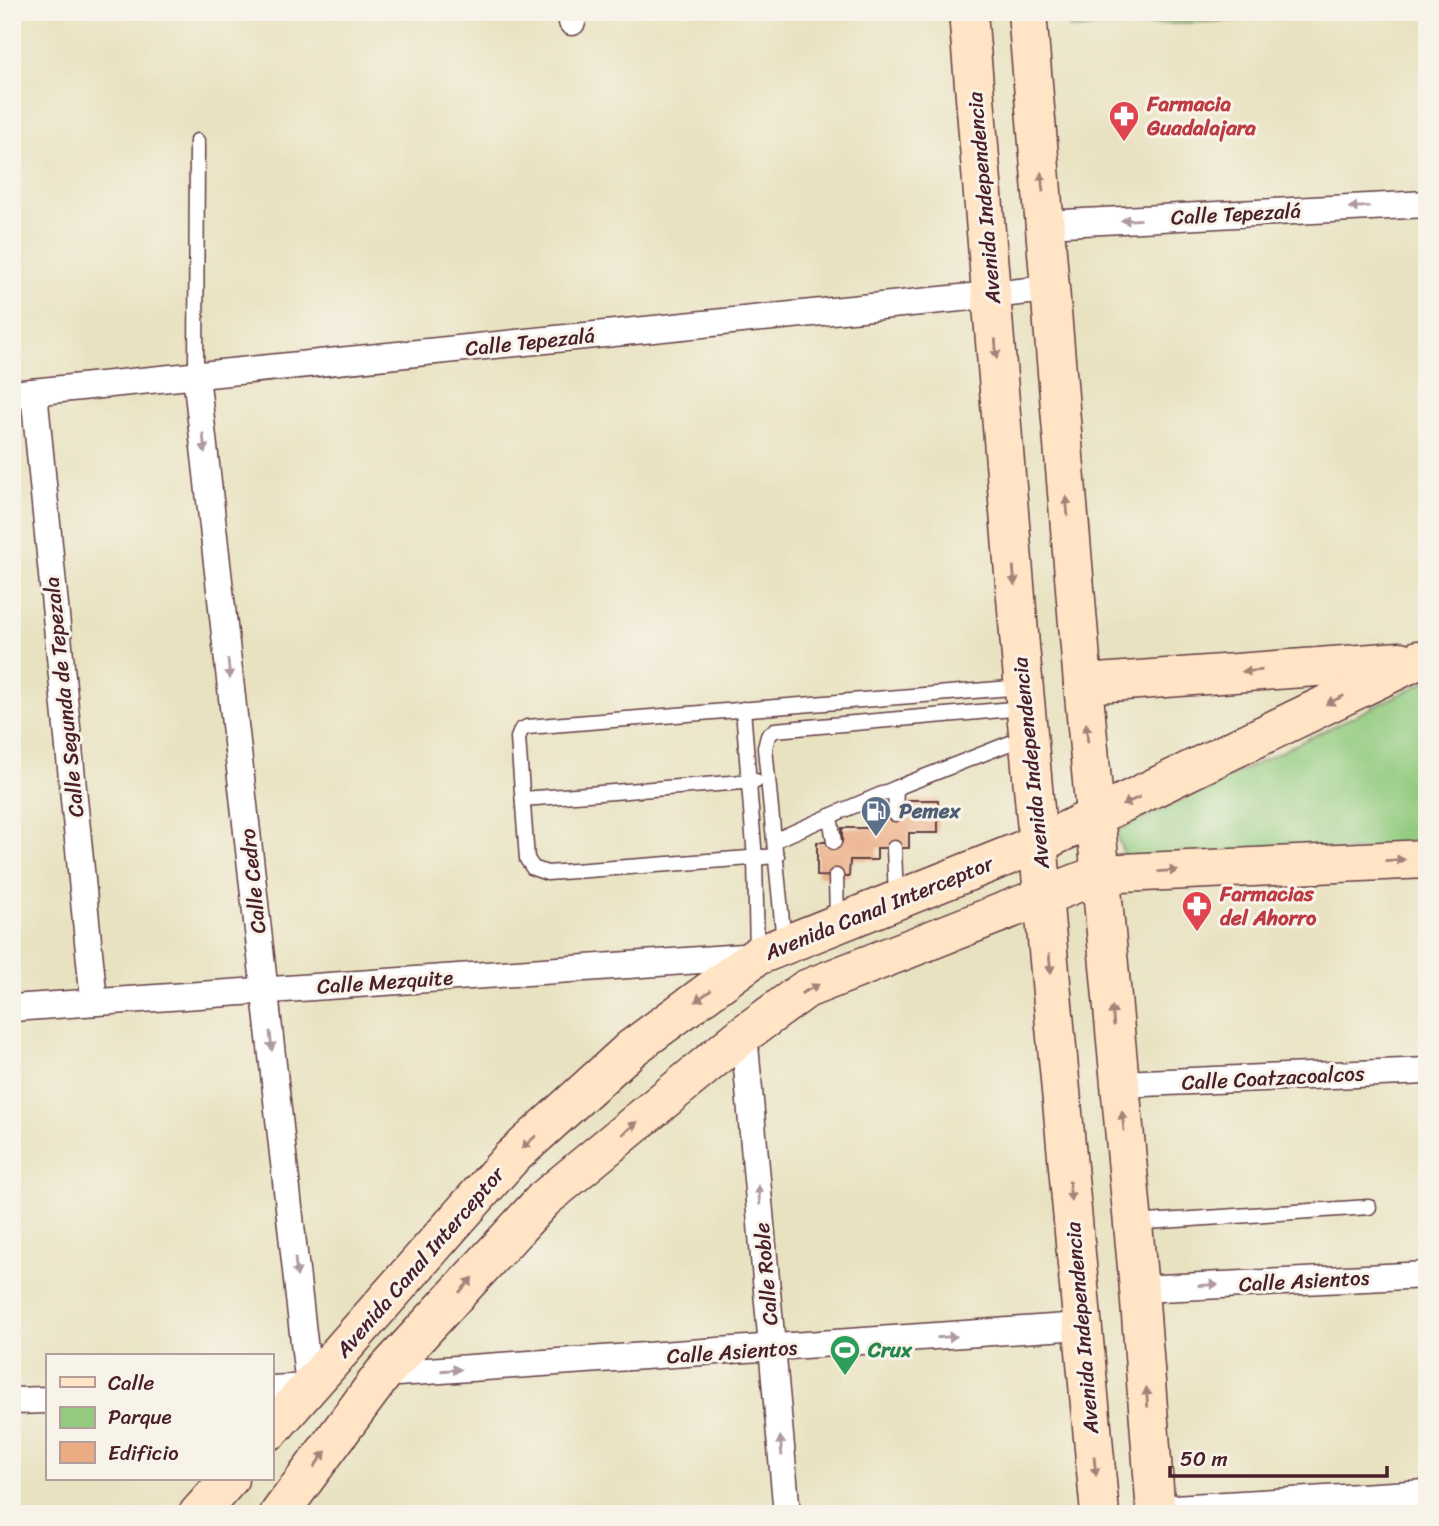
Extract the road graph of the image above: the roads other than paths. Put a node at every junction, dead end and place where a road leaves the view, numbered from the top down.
1 (968, 12) edge
2 (1027, 12) edge
3 (197, 141) dead end
4 (1427, 204) edge
5 (1045, 224) junction
6 (1049, 289) junction
7 (992, 295) junction
8 (196, 375) junction
9 (23, 393) edge
10 (1422, 659) edge
11 (1083, 684) junction
12 (743, 709) junction
13 (1026, 710) junction
14 (769, 780) junction
15 (748, 781) junction
16 (896, 788) junction
17 (523, 799) junction
18 (895, 814) dead end
19 (830, 816) junction
20 (1095, 818) junction
21 (776, 840) junction
22 (834, 842) dead end
23 (1040, 843) junction
24 (894, 848) dead end
25 (777, 856) junction
26 (755, 859) junction
27 (1427, 859) edge
28 (1100, 874) junction
29 (836, 876) dead end
30 (1045, 896) junction
31 (896, 902) junction
32 (837, 926) junction
33 (771, 951) junction
34 (265, 990) junction
35 (94, 1002) junction
36 (12, 1008) edge
37 (744, 1034) junction
38 (1427, 1071) edge
39 (1120, 1084) junction
40 (1370, 1207) dead end
41 (1133, 1223) junction
42 (1427, 1275) edge
43 (1139, 1289) junction
44 (1081, 1326) junction
45 (774, 1350) junction
46 (383, 1374) junction
47 (309, 1387) junction
48 (273, 1389) edge
49 (46, 1399) edge
50 (12, 1401) edge
51 (273, 1428) edge
52 (228, 1480) edge
53 (1427, 1493) edge
54 (1156, 1511) edge
55 (198, 1514) edge
56 (279, 1514) edge
57 (787, 1514) edge
58 (1100, 1514) edge

1 - 7 main road, Avenida Independencia
5 -> 2 main road
3 - 8 lane
4 -> 5 street, Calle Tepezalá
5 - 6 main road
6 - 7 street, Calle Tepezalá
11 -> 6 main road
7 - 8 street, Calle Tepezalá
7 -> 13 main road, Avenida Independencia
8 - 9 street, Calle Tepezalá
8 -> 34 street, Calle Cedro
9 - 35 street, Calle Segunda de Tepezala
10 -> 11 main road
10 -> 20 main road, Avenida Canal Interceptor
20 -> 11 main road
12 - 13 lane
12 - 15 lane
12 - 17 lane
13 - 14 lane
13 - 16 lane
13 - 23 main road, Avenida Independencia
14 - 15 lane
14 - 21 lane
15 - 17 lane
15 - 26 lane
16 - 18 lane
16 - 19 lane
17 - 26 lane
19 - 21 lane
19 - 22 lane
20 - 23 main road, Avenida Canal Interceptor
20 - 28 main road
21 - 25 lane
23 - 30 main road, Avenida Independencia
23 - 31 main road, Avenida Canal Interceptor
24 - 31 lane
25 - 26 lane
25 - 33 lane
26 - 33 lane
28 -> 27 main road
28 - 30 main road
39 -> 28 main road
29 - 32 lane
37 -> 30 main road
30 -> 44 main road, Avenida Independencia
31 - 32 main road, Avenida Canal Interceptor
32 - 33 main road, Avenida Canal Interceptor
33 - 34 street, Calle Mezquite
33 -> 47 main road, Avenida Canal Interceptor
34 - 35 street, Calle Mezquite
34 -> 47 street, Calle Cedro
35 - 36 street, Calle Mezquite
45 -> 37 street, Calle Roble
46 -> 37 main road
38 - 39 street, Calle Coatzacoalcos
41 -> 39 main road
40 - 41 lane
41 - 43 main road
43 -> 42 street, Calle Asientos
54 -> 43 main road
45 -> 44 street, Calle Asientos
44 -> 58 main road, Avenida Independencia
46 -> 45 street, Calle Asientos
57 -> 45 street, Calle Roble
56 -> 46 main road
47 - 48 street
47 - 51 main road, Avenida Canal Interceptor
49 - 50 street
52 - 55 main road
53 - 54 street

